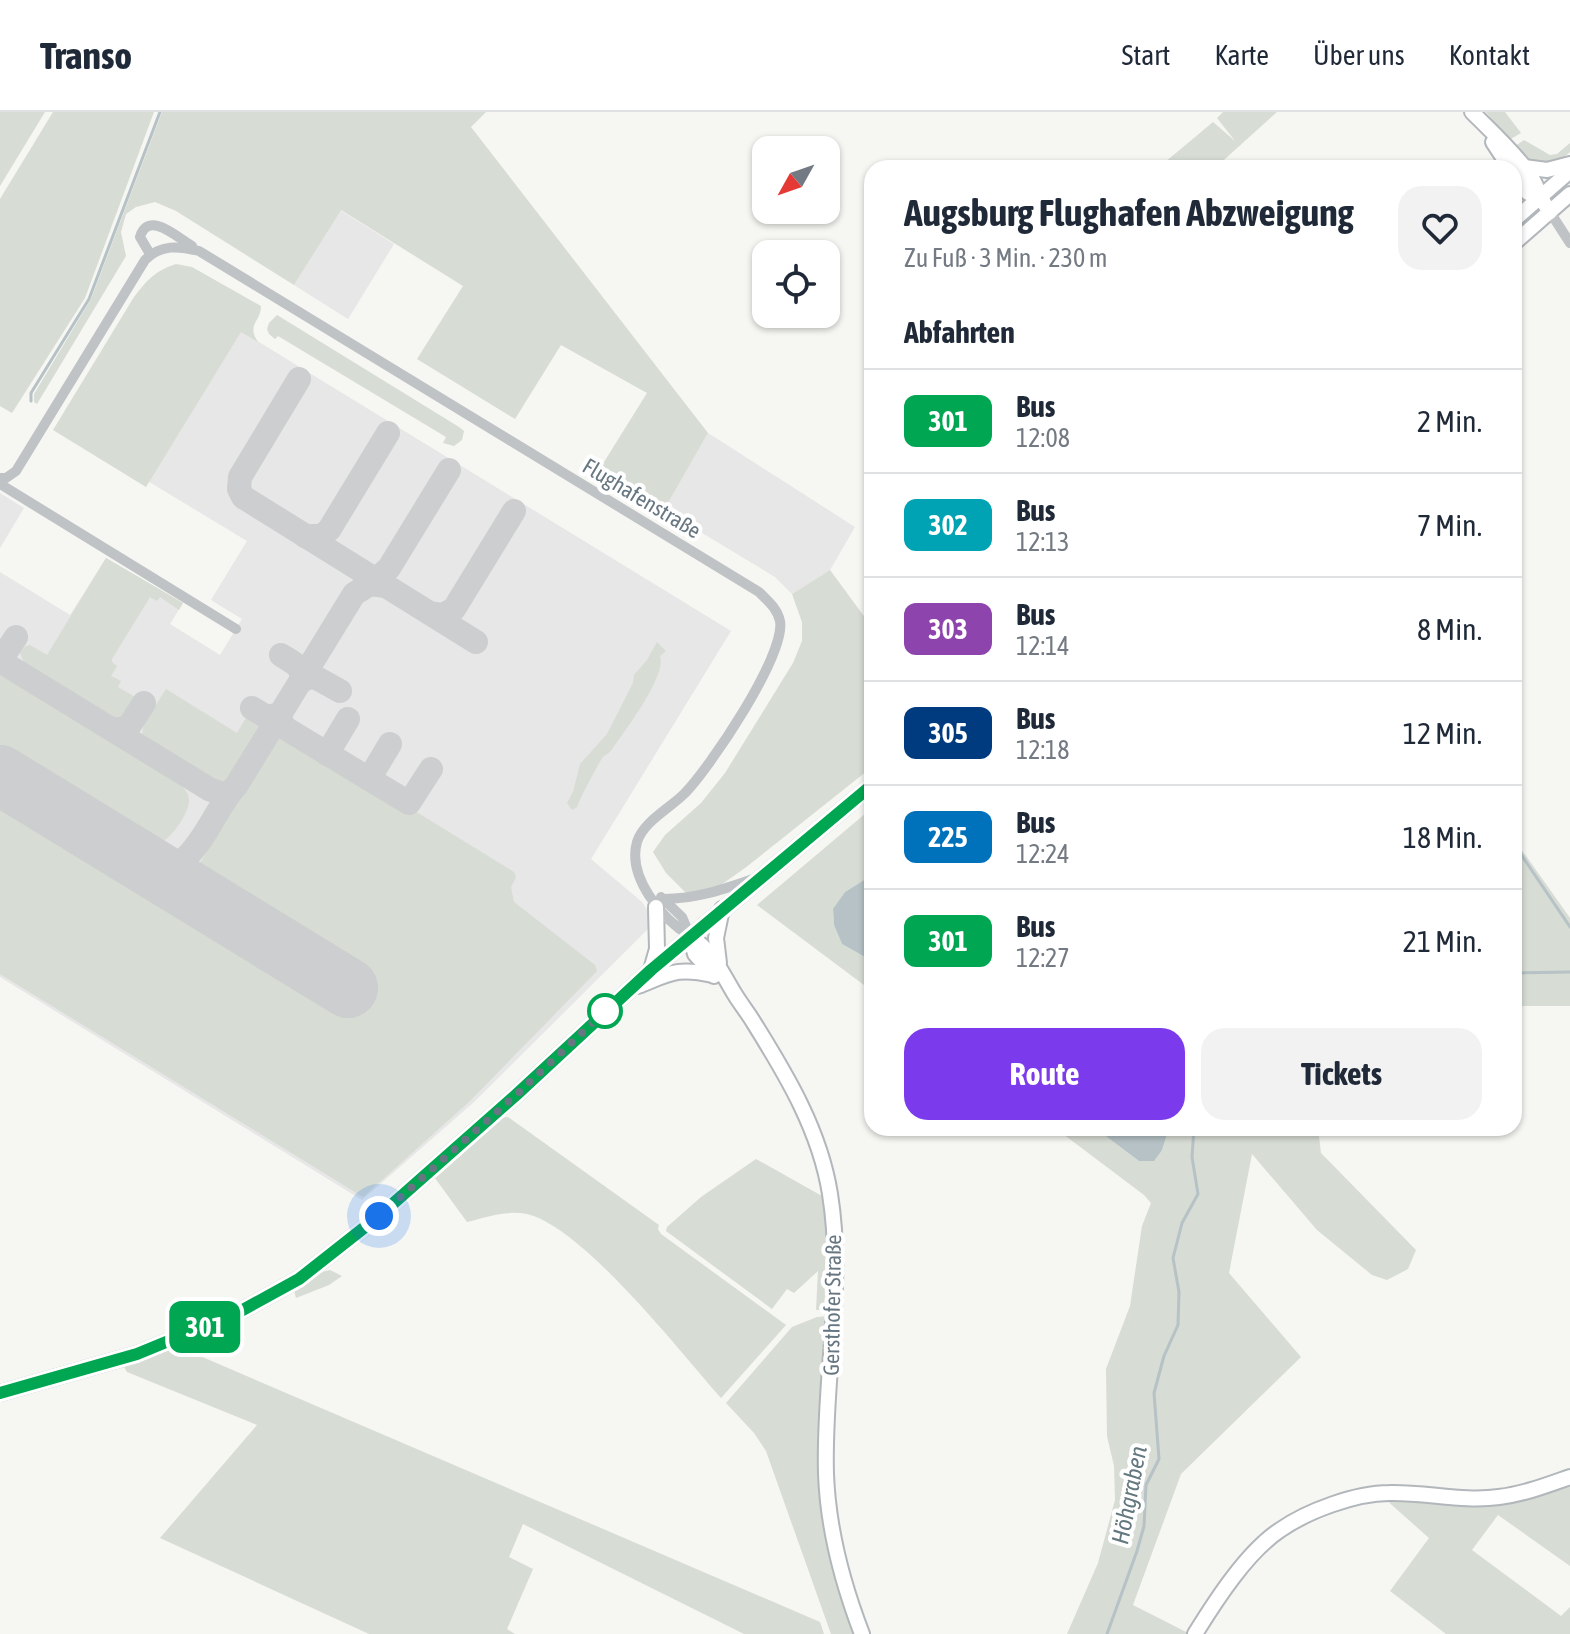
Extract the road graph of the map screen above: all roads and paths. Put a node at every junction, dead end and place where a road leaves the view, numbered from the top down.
1 (1570, 164) edge
2 (1522, 170) edge
3 (1570, 171) edge
4 (1522, 182) edge
5 (1570, 194) edge
6 (1539, 198) junction
7 (1550, 212) junction
8 (1522, 213) edge
9 (1522, 236) edge
10 (1570, 243) edge
11 (199, 251) junction
12 (150, 254) junction
13 (0, 481) edge
14 (236, 629) dead end
15 (864, 792) edge
16 (758, 878) junction
17 (660, 903) junction
18 (722, 909) junction
19 (690, 936) junction
20 (716, 969) junction
21 (651, 970) junction
22 (630, 989) junction
23 (0, 1393) edge
24 (1570, 1477) edge
25 (862, 1634) edge
26 (1195, 1634) edge

1 - 2 main road
3 - 6 main road
4 - 6 main road
5 - 7 main road
6 - 7 main road
6 - 8 main road
7 - 9 main road
7 - 10 street
11 - 12 street, Flughafenstraße
11 - 12 street, Flughafenstraße
11 - 17 street, Flughafenstraße
12 - 13 street
13 - 14 street
15 - 16 main road
16 - 17 street
16 - 18 main road
17 - 19 street, Flughafenstraße
17 - 21 main road
18 - 19 main road
18 - 20 main road
19 - 20 main road, Gersthofer Straße
19 - 21 main road
20 - 22 main road
20 - 25 main road, Gersthofer Straße
21 - 22 main road
22 - 23 main road
24 - 26 main road

